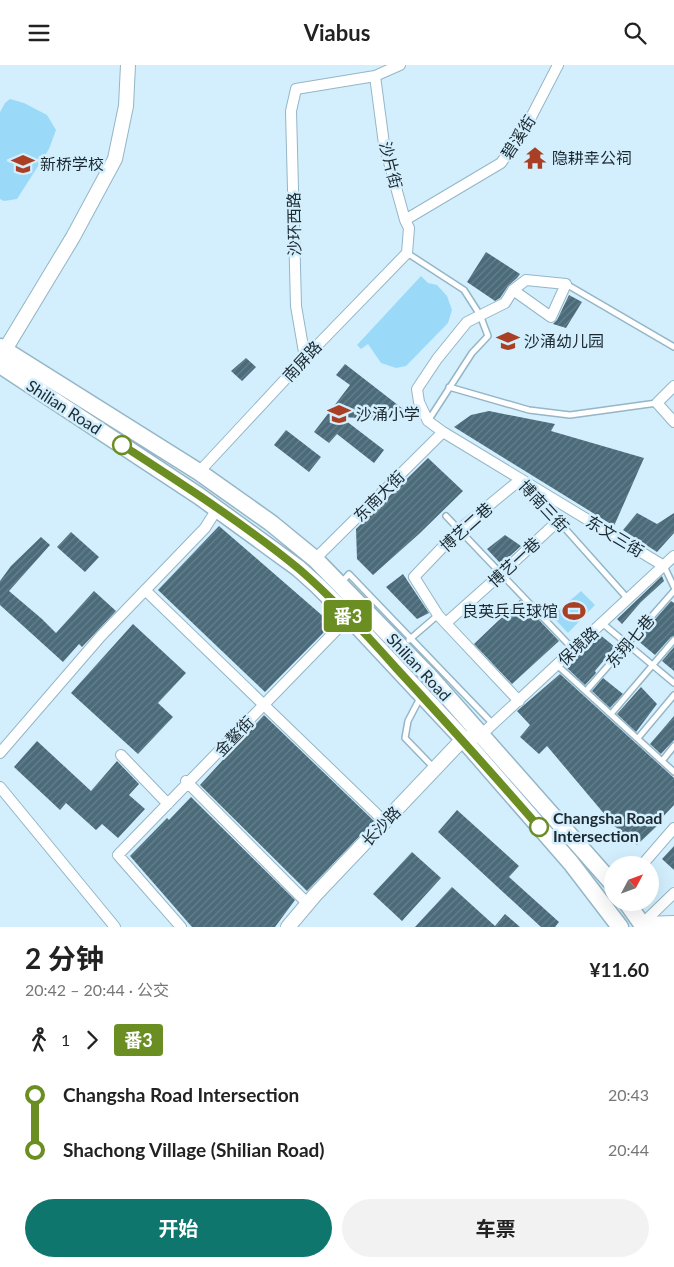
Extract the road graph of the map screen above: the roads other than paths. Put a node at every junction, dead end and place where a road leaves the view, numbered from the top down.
1 (128, 65) edge
2 (400, 65) edge
3 (558, 65) edge
4 (381, 71) edge
5 (405, 220) junction
6 (407, 253) junction
7 (566, 284) junction
8 (512, 290) junction
9 (480, 315) junction
10 (674, 347) edge
11 (1, 355) edge
12 (305, 358) junction
13 (674, 386) edge
14 (449, 387) junction
15 (657, 403) junction
16 (428, 421) junction
17 (674, 422) edge
18 (443, 432) junction
19 (199, 472) junction
20 (521, 479) junction
21 (217, 509) junction
22 (446, 516) dead end
23 (558, 521) junction
24 (459, 530) junction
25 (674, 556) edge
26 (315, 559) junction
27 (664, 566) junction
28 (502, 574) junction
29 (340, 584) junction
30 (674, 587) edge
31 (145, 590) junction
32 (674, 591) edge
33 (628, 599) junction
34 (438, 615) junction
35 (349, 617) junction
36 (446, 623) junction
37 (602, 623) junction
38 (674, 640) edge
39 (402, 647) junction
40 (574, 650) junction
41 (557, 665) junction
42 (674, 683) edge
43 (586, 691) junction
44 (422, 695) junction
45 (674, 695) edge
46 (519, 701) junction
47 (264, 704) junction
48 (611, 714) junction
49 (487, 730) junction
50 (638, 738) junction
51 (463, 739) junction
52 (674, 746) edge
53 (0, 753) edge
54 (121, 755) dead end
55 (662, 761) junction
56 (435, 769) junction
57 (674, 771) edge
58 (186, 781) dead end
59 (0, 787) edge
60 (168, 804) junction
61 (385, 821) junction
62 (674, 828) edge
63 (650, 856) edge
64 (604, 873) edge
65 (674, 893) edge
66 (308, 904) junction
67 (633, 911) edge
68 (674, 923) edge
69 (643, 926) edge
70 (115, 927) edge
71 (181, 927) edge
72 (288, 927) edge
73 (620, 927) edge

1 - 11 street
2 - 4 street
3 - 5 street, 碧溪街
4 - 5 street, 沙片街
4 - 12 street, 沙环西路
5 - 6 street, 沙片街
6 - 9 lane
6 - 12 street, 南屏路
7 - 8 street
7 - 8 street
7 - 10 lane
8 - 9 street
9 - 14 lane
9 - 16 street
11 - 19 main road, Shilian Road
11 - 21 main road, Shilian Road
12 - 19 street, 南屏路
13 - 15 street
14 - 15 lane
14 - 16 lane
15 - 17 street
16 - 18 street, 博南三街
18 - 20 street, 博南三街
18 - 26 street, 东南大街
19 - 26 main road, Shilian Road
20 - 23 lane, 博南三街
20 - 24 lane, 博艺二巷
20 - 27 street, 东文三街
21 - 31 street
21 - 35 main road, Shilian Road
22 - 24 lane
23 - 28 lane, 博艺一巷
23 - 33 lane, 博南三街
24 - 28 lane
24 - 34 lane, 博艺二巷
25 - 27 street, 保境路
26 - 29 main road, Shilian Road
27 - 30 lane
27 - 33 street, 保境路
28 - 36 lane, 博艺一巷
28 - 40 lane
29 - 39 main road, Shilian Road
29 - 49 lane
31 - 47 street
31 - 53 street
32 - 43 lane, 东翔七巷
33 - 37 street, 保境路
34 - 36 street
34 - 39 lane
34 - 46 lane
35 - 44 main road, Shilian Road
35 - 47 street, 金鳌街
36 - 46 street
37 - 40 street, 保境路
37 - 42 lane
38 - 48 lane
39 - 49 main road, Shilian Road
40 - 41 street, 保境路
41 - 43 lane
41 - 46 street, 保境路
43 - 48 lane
44 - 51 main road, Shilian Road
44 - 56 lane
45 - 50 lane
46 - 49 street, 保境路
47 - 60 street, 金鳌街
47 - 61 street
48 - 50 lane
49 - 51 street
49 - 64 main road, Shilian Road
50 - 55 lane
51 - 56 street, 长沙路
51 - 73 main road, Shilian Road
52 - 55 lane
54 - 60 street
55 - 57 lane
56 - 61 street, 长沙路
58 - 66 street
59 - 70 street
60 - 71 street, 金鳌街
61 - 66 street, 长沙路
62 - 63 street
65 - 69 street
66 - 72 street, 长沙路
67 - 69 main road
68 - 69 street

